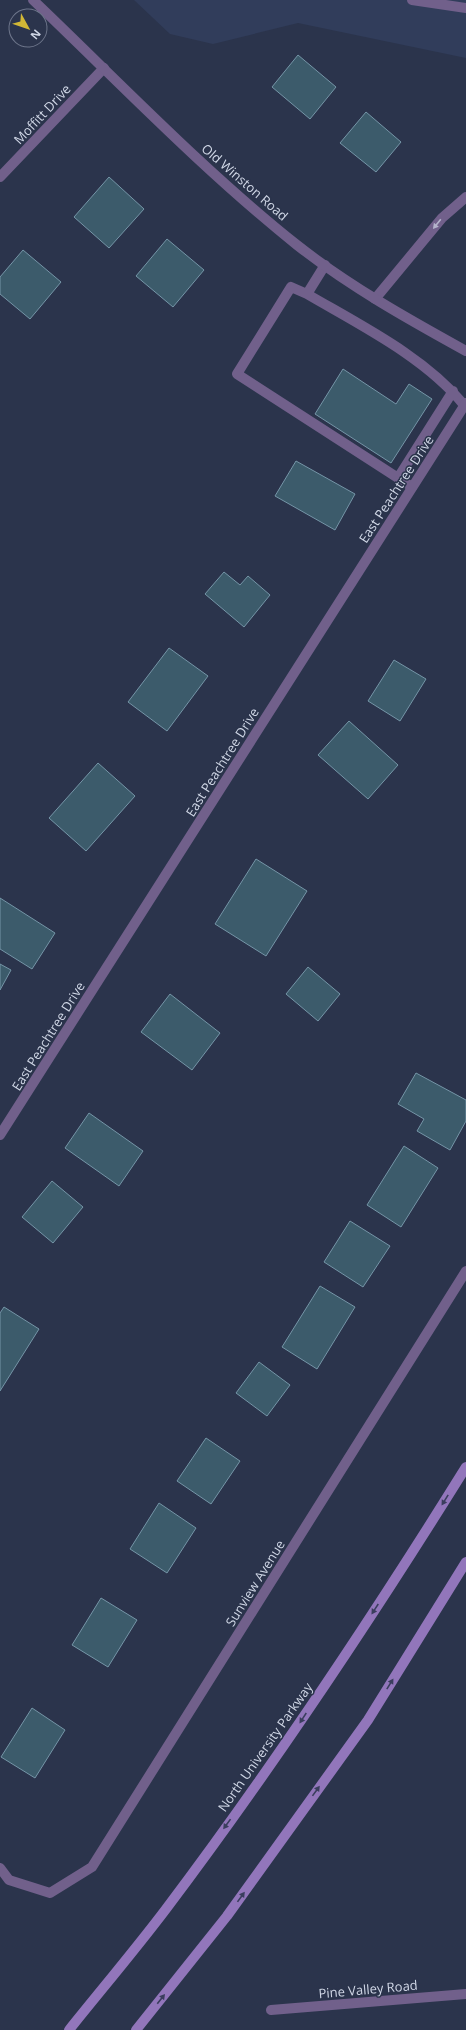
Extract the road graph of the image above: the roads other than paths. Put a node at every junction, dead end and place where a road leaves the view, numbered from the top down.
1 (33, 0) edge
2 (412, 0) edge
3 (466, 8) edge
4 (104, 68) junction
5 (0, 177) edge
6 (466, 197) edge
7 (325, 265) junction
8 (307, 294) junction
9 (375, 299) junction
10 (466, 351) edge
11 (453, 391) junction
12 (465, 404) edge
13 (398, 478) junction
14 (412, 487) junction
15 (0, 1136) edge
16 (466, 1271) edge
17 (466, 1467) edge
18 (466, 1562) edge
19 (0, 1868) edge
20 (466, 1994) edge
21 (271, 2010) dead end
22 (69, 2030) edge
23 (136, 2030) edge

1 - 4 street, Old Winston Road
2 - 3 street
4 - 5 street, Moffitt Drive
4 - 7 street, Old Winston Road
6 -> 9 street
7 - 8 street
7 - 9 street, Old Winston Road
8 - 11 street
8 - 13 street
9 - 10 street, Old Winston Road
11 - 12 street
11 - 13 street
12 - 14 street, East Peachtree Drive
13 - 14 street
14 - 15 street, East Peachtree Drive
16 - 19 street, Sunview Avenue
17 -> 22 main road, North University Parkway
23 -> 18 main road
20 - 21 street, Pine Valley Road

